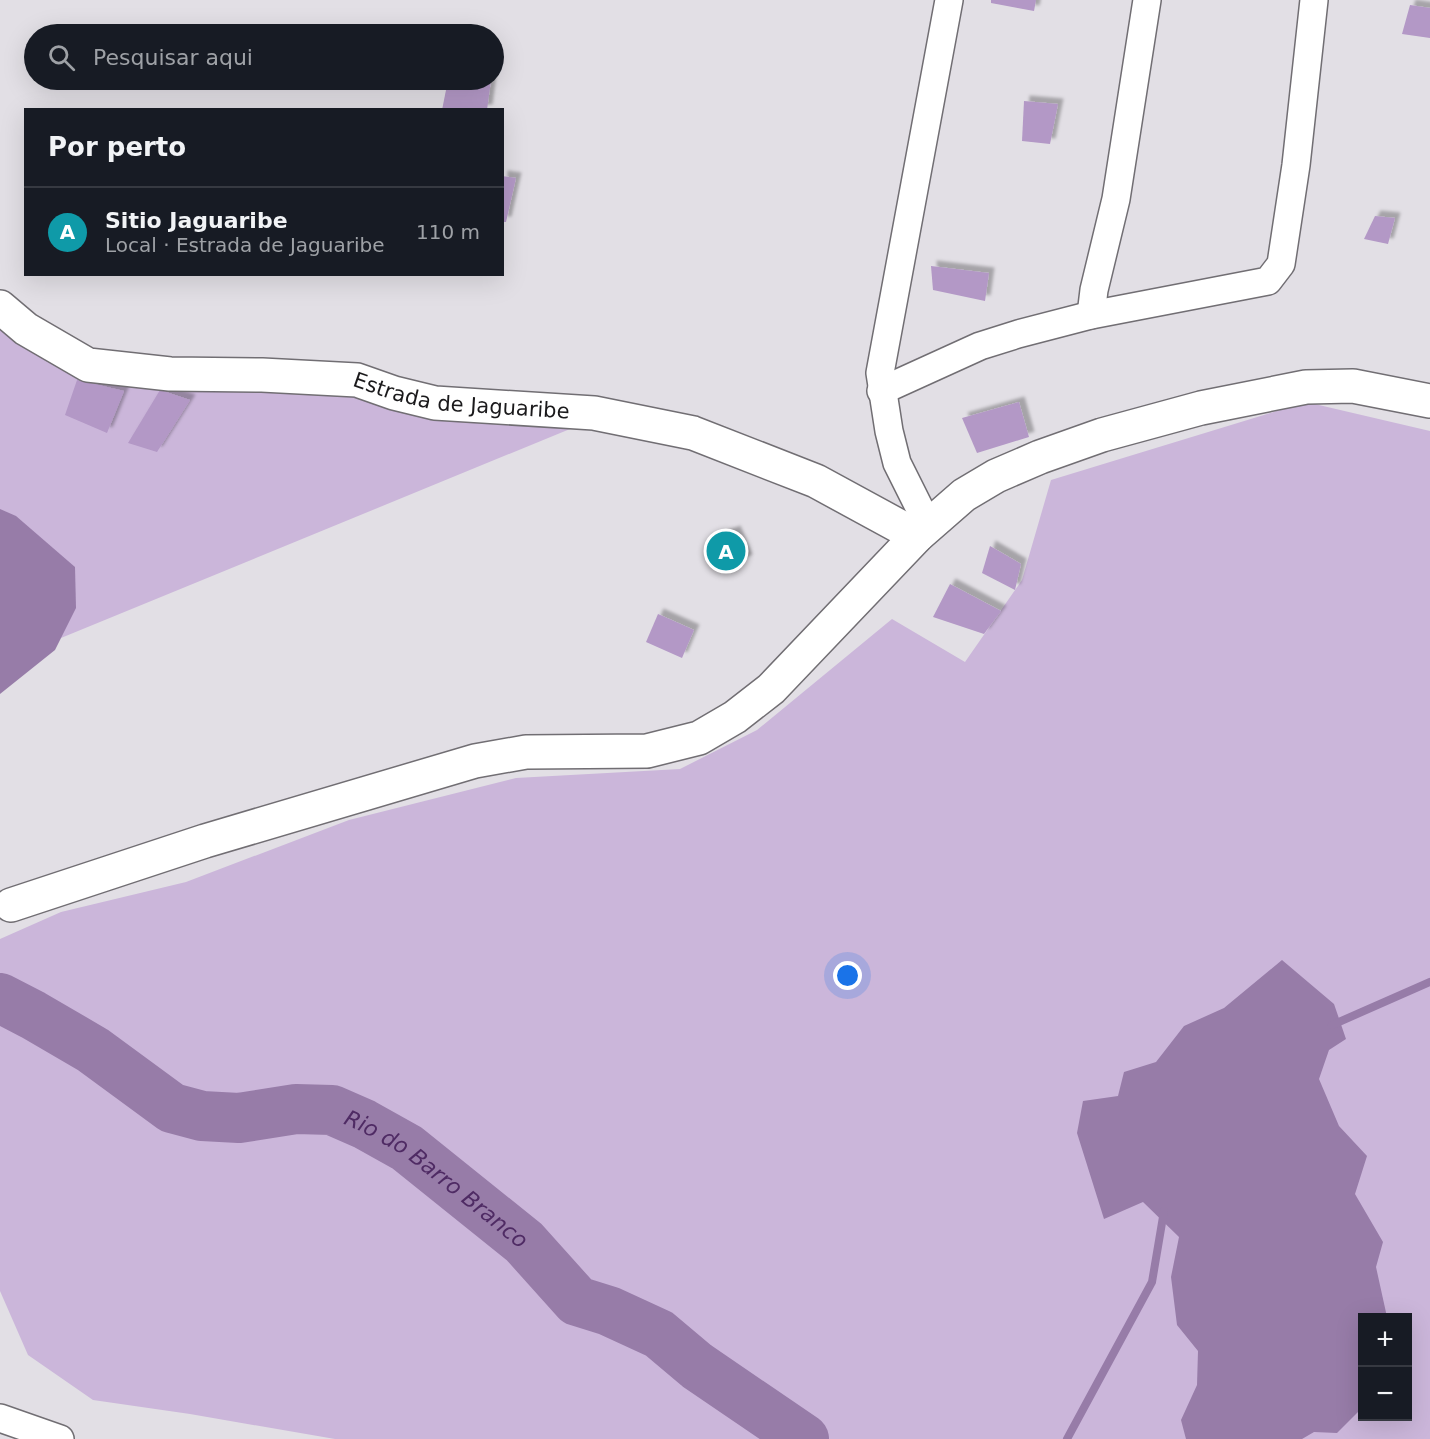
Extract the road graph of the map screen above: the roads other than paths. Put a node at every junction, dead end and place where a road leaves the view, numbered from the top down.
1 (949, 0) edge
2 (1147, 0) edge
3 (1314, 0) edge
4 (0, 307) edge
5 (1091, 315) junction
6 (881, 391) junction
7 (1430, 401) edge
8 (922, 530) junction
9 (5, 907) edge
10 (0, 1418) edge
11 (60, 1439) edge

1 - 6 street
2 - 5 street
3 - 5 street
4 - 8 street, Estrada de Jaguaribe
5 - 6 street
6 - 8 street
7 - 8 street
8 - 9 street
10 - 11 street

